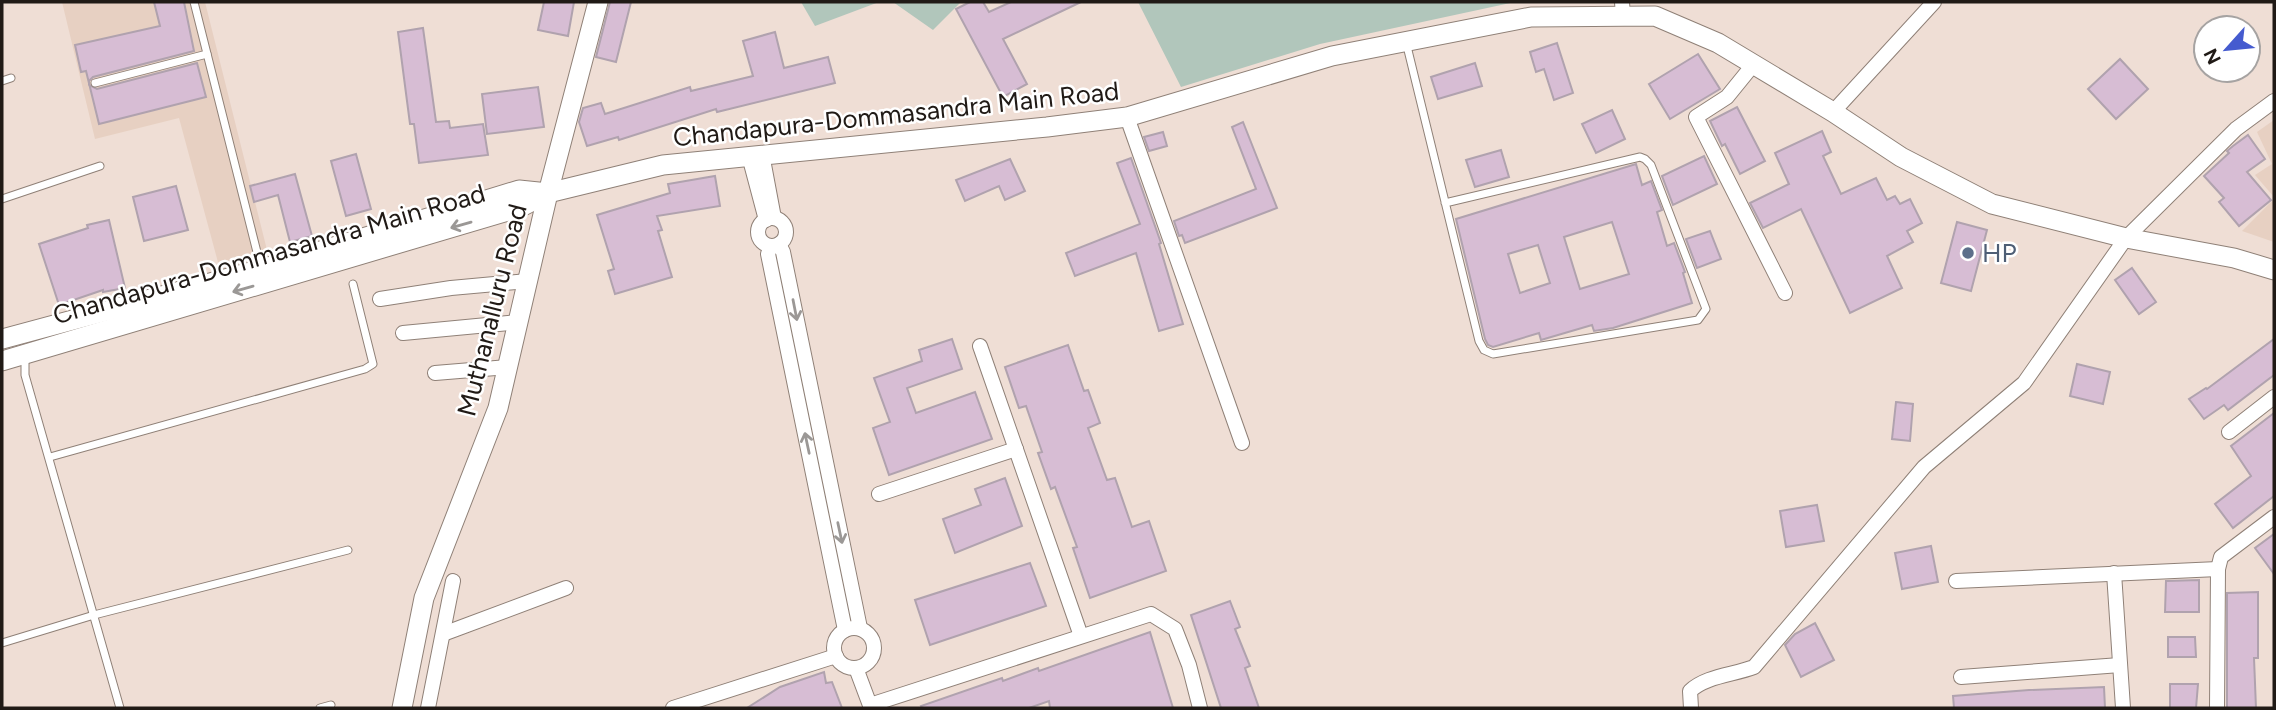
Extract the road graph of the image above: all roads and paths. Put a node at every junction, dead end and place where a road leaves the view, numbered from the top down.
1 (194, 2) edge
2 (597, 2) edge
3 (1934, 2) edge
4 (1623, 9) edge
5 (1406, 41) junction
6 (207, 54) junction
7 (1753, 65) junction
8 (11, 78) dead end
9 (2, 81) edge
10 (95, 83) dead end
11 (2274, 101) edge
12 (1833, 112) junction
13 (1128, 117) junction
14 (755, 155) junction
15 (100, 166) dead end
16 (548, 193) junction
17 (2, 199) edge
18 (1445, 203) junction
19 (770, 219) junction
20 (2126, 238) junction
21 (775, 245) junction
22 (262, 269) junction
23 (2274, 270) edge
24 (528, 281) junction
25 (353, 284) dead end
26 (1784, 293) dead end
27 (380, 299) dead end
28 (519, 322) junction
29 (402, 333) dead end
30 (2, 340) edge
31 (980, 346) dead end
32 (25, 354) junction
33 (2, 361) edge
34 (508, 367) junction
35 (435, 373) dead end
36 (2274, 397) edge
37 (2229, 432) dead end
38 (1242, 443) dead end
39 (1016, 449) junction
40 (50, 457) junction
41 (879, 494) dead end
42 (2274, 517) edge
43 (348, 550) dead end
44 (2218, 569) junction
45 (2115, 573) junction
46 (453, 581) dead end
47 (1956, 581) dead end
48 (566, 588) dead end
49 (94, 615) junction
50 (852, 629) junction
51 (443, 634) junction
52 (1081, 636) junction
53 (2, 643) edge
54 (836, 656) junction
55 (2120, 665) junction
56 (856, 668) junction
57 (1961, 677) dead end
58 (331, 705) dead end
59 (871, 707) edge
60 (120, 708) edge
61 (320, 708) edge
62 (401, 708) edge
63 (428, 708) edge
64 (673, 708) edge
65 (1200, 708) edge
66 (1692, 708) edge
67 (2123, 708) edge
68 (2217, 708) edge

1 - 6 lane
2 - 16 main road, Muthanalluru Road
3 - 12 street
4 - 5 main road, Chandapura-Dommasandra Main Road
4 - 7 main road, Chandapura-Dommasandra Main Road
5 - 13 main road, Chandapura-Dommasandra Main Road
5 - 18 lane
6 - 10 lane
6 - 22 lane
7 - 12 main road, Chandapura-Dommasandra Main Road
7 - 26 street
8 - 9 lane
11 - 20 street
12 - 20 main road, Chandapura-Dommasandra Main Road
13 - 14 main road, Chandapura-Dommasandra Main Road
13 - 38 street
14 - 16 main road, Chandapura-Dommasandra Main Road
14 - 19 street
15 - 17 lane
16 - 22 main road, Chandapura-Dommasandra Main Road
16 - 24 main road, Muthanalluru Road
16 -> 32 main road, Chandapura-Dommasandra Main Road
18 - 18 lane
19 - 21 street
19 - 21 street
20 - 23 main road, Chandapura-Dommasandra Main Road
20 - 66 street
21 - 50 street
22 - 30 main road, Chandapura-Dommasandra Main Road
24 - 27 street
24 - 28 main road, Muthanalluru Road
25 - 40 lane
28 - 29 street
28 - 34 main road, Muthanalluru Road
31 - 39 street
32 - 33 main road, Chandapura-Dommasandra Main Road
32 - 40 lane
34 - 35 street
34 - 62 main road, Muthanalluru Road
36 - 37 street
39 - 41 street
39 - 52 street
40 - 49 lane
42 - 44 street
43 - 49 lane
44 - 45 street
44 - 68 street
45 - 47 street
45 - 55 street
46 - 51 street
48 - 51 street
49 - 53 lane
49 - 60 lane
50 - 54 street
50 - 56 street
51 - 63 street
52 - 59 street
52 - 65 street
54 - 56 street
54 - 64 street
55 - 57 street
55 - 67 street
56 - 59 street
58 - 61 lane

